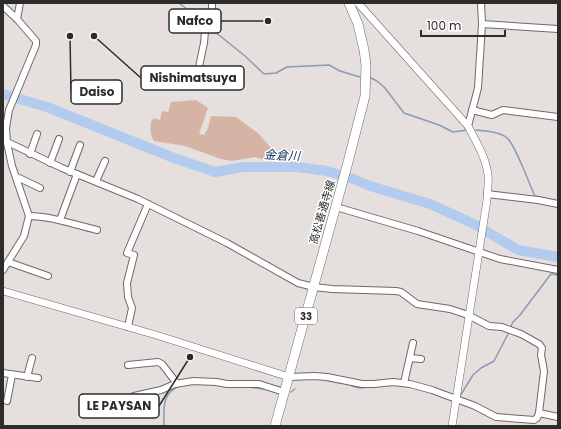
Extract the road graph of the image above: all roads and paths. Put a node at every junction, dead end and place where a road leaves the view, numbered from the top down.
1 (20, 3) edge
2 (212, 3) edge
3 (349, 3) edge
4 (358, 3) edge
5 (481, 3) edge
6 (3, 6) edge
7 (371, 16) junction
8 (17, 19) junction
9 (358, 24) junction
10 (482, 24) junction
11 (558, 29) edge
12 (195, 86) dead end
13 (472, 110) junction
14 (558, 117) edge
15 (468, 126) junction
16 (37, 134) dead end
17 (59, 139) dead end
18 (5, 141) edge
19 (80, 145) dead end
20 (30, 154) junction
21 (105, 161) dead end
22 (50, 163) junction
23 (70, 172) junction
24 (77, 174) junction
25 (17, 177) junction
26 (96, 181) junction
27 (40, 188) dead end
28 (487, 194) junction
29 (148, 204) junction
30 (558, 204) edge
31 (336, 206) junction
32 (29, 216) junction
33 (60, 220) junction
34 (97, 230) dead end
35 (478, 251) junction
36 (8, 262) junction
37 (3, 270) edge
38 (558, 270) edge
39 (48, 276) dead end
40 (314, 287) junction
41 (3, 291) edge
42 (468, 315) junction
43 (128, 327) junction
44 (413, 343) dead end
45 (32, 358) dead end
46 (410, 358) junction
47 (421, 359) dead end
48 (128, 365) dead end
49 (3, 373) edge
50 (12, 375) junction
51 (27, 377) junction
52 (38, 378) dead end
53 (288, 378) junction
54 (404, 383) junction
55 (176, 384) junction
56 (284, 392) junction
57 (134, 396) dead end
58 (456, 399) junction
59 (7, 402) dead end
60 (539, 413) junction
61 (558, 417) edge
62 (514, 418) junction
63 (275, 426) edge
64 (452, 426) edge
65 (513, 426) edge

1 - 8 street
2 - 12 street
3 - 9 main road, 高松善通寺線 / 33
4 - 7 street
5 - 10 street
6 - 8 street
7 - 9 street
7 - 15 street
8 - 18 street
9 - 31 main road, 高松善通寺線 / 33
10 - 11 street
10 - 13 street
13 - 14 street
13 - 15 street
15 - 28 street
16 - 20 street
17 - 22 street
18 - 20 street
18 - 25 street
19 - 23 street
20 - 22 street
21 - 26 street
22 - 23 street
23 - 24 street
24 - 26 street
24 - 33 street
25 - 27 street
25 - 32 street
26 - 29 street
28 - 30 street
28 - 35 street
29 - 40 street
29 - 43 street
31 - 35 street
31 - 40 main road, 高松善通寺線 / 33
32 - 33 street
32 - 36 street
33 - 34 street
35 - 38 street
35 - 42 street
36 - 37 street
36 - 39 street
40 - 42 street
40 - 53 main road, 高松善通寺線 / 33
41 - 43 street
42 - 58 street
42 - 60 street
43 - 53 street
44 - 46 street
45 - 51 street
46 - 47 street
46 - 54 street
48 - 55 street
49 - 50 street
50 - 51 street
50 - 59 street
51 - 52 street
53 - 54 street
53 - 56 main road, 高松善通寺線 / 33
54 - 58 street
55 - 56 street
55 - 57 street
56 - 63 main road, 高松善通寺線 / 33
58 - 62 street
58 - 64 street
60 - 61 street
60 - 62 street
62 - 65 street

